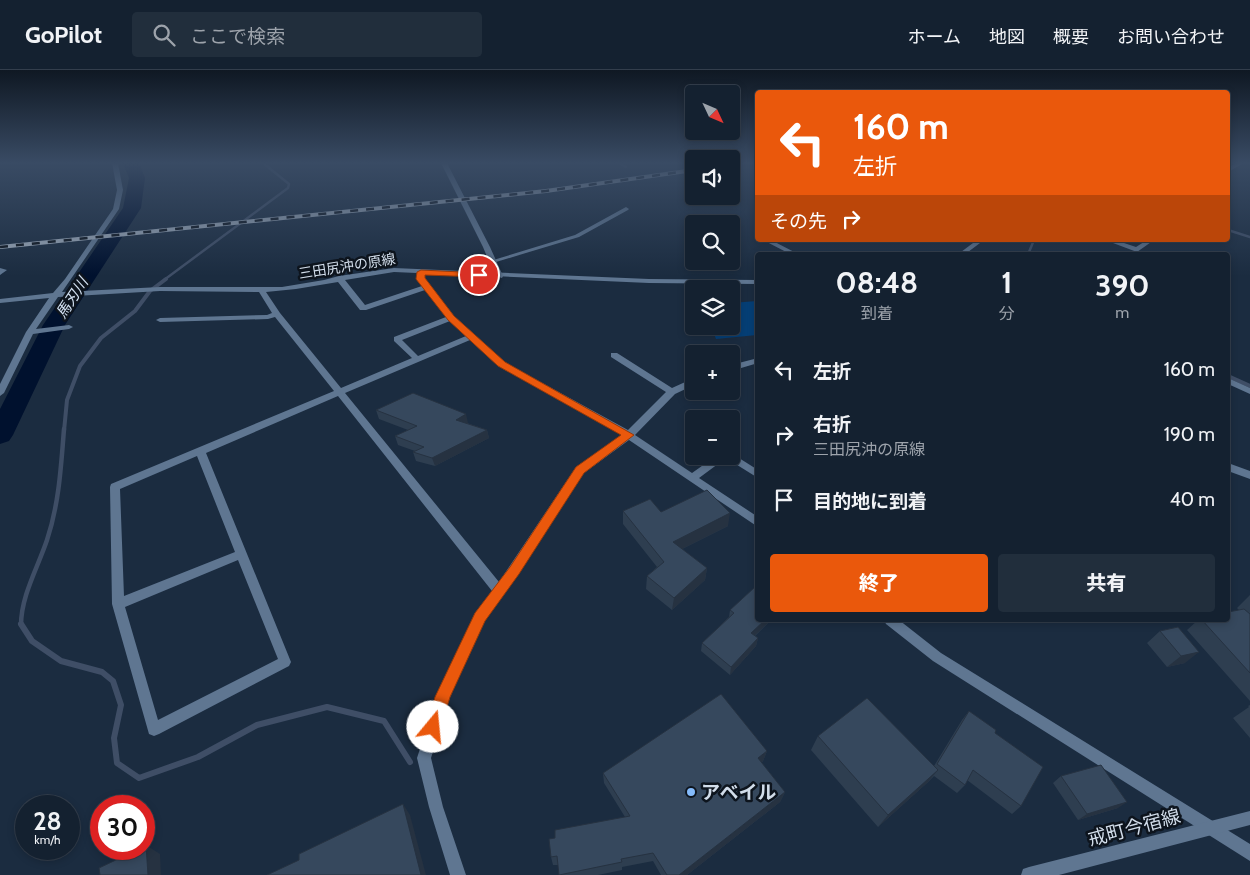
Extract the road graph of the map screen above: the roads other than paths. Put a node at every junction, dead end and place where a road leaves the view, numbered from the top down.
1 (118, 201) edge
2 (461, 201) edge
3 (626, 209) dead end
4 (770, 242) edge
5 (978, 242) edge
6 (1114, 242) edge
7 (1148, 242) edge
8 (791, 252) edge
9 (964, 252) edge
10 (494, 261) junction
11 (421, 272) junction
12 (499, 276) junction
13 (339, 278) junction
14 (755, 282) edge
15 (427, 287) junction
16 (261, 290) junction
17 (59, 295) junction
18 (0, 301) edge
19 (277, 314) junction
20 (451, 318) junction
21 (160, 320) dead end
22 (68, 327) dead end
23 (34, 332) junction
24 (470, 337) junction
25 (614, 354) dead end
26 (416, 359) junction
27 (755, 361) edge
28 (740, 365) edge
29 (1230, 382) edge
30 (685, 386) edge
31 (1250, 391) edge
32 (340, 392) junction
33 (672, 392) junction
34 (0, 393) edge
35 (629, 435) junction
36 (200, 451) junction
37 (740, 463) edge
38 (710, 465) edge
39 (1230, 468) edge
40 (755, 473) edge
41 (1250, 475) edge
42 (692, 478) junction
43 (755, 521) edge
44 (242, 554) junction
45 (499, 590) junction
46 (118, 604) junction
47 (893, 622) edge
48 (1250, 818) edge
49 (1212, 828) junction
50 (1250, 853) edge
51 (458, 875) edge
52 (1029, 875) edge

1 - 17 street
2 - 10 street
3 - 10 street
4 - 8 street
5 - 9 street
6 - 7 street
10 - 12 street
11 - 12 street, 三田尻沖の原線
11 - 13 street, 三田尻沖の原線
11 - 15 street
12 - 14 street, 三田尻沖の原線
13 - 15 street
13 - 16 street, 三田尻沖の原線
15 - 20 street
16 - 17 street, 三田尻沖の原線
16 - 19 street
17 - 18 street, 三田尻沖の原線
17 - 23 street
19 - 21 street
19 - 32 street
20 - 24 street
20 - 26 street
22 - 23 street
23 - 34 street
24 - 26 street
24 - 35 street
25 - 33 street
26 - 32 street
27 - 28 street
29 - 31 street
30 - 33 street
32 - 36 street
32 - 45 street
33 - 35 street
35 - 42 street
35 - 45 street
36 - 44 street
36 - 46 street
37 - 40 street
38 - 42 street
39 - 41 street
42 - 43 street
44 - 46 street
44 - 46 street
45 - 51 street
47 - 49 street
48 - 49 street, 戒町今宿線
49 - 50 street
49 - 52 street, 戒町今宿線

